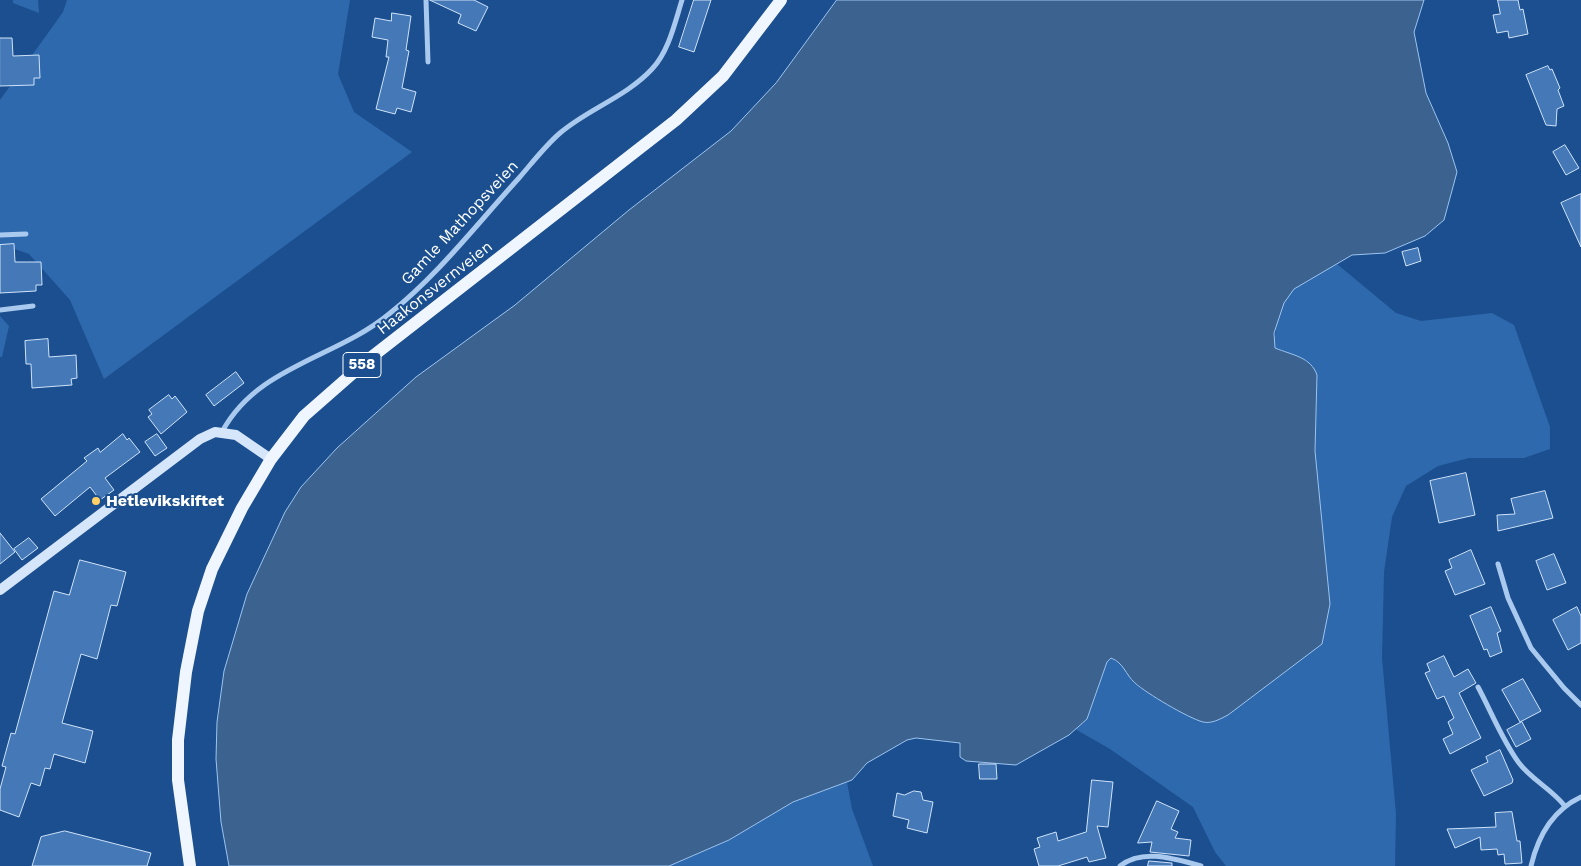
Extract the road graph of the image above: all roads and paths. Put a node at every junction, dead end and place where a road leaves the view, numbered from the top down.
1 (426, 0) edge
2 (682, 0) edge
3 (781, 0) edge
4 (428, 62) dead end
5 (26, 234) dead end
6 (0, 235) edge
7 (33, 306) dead end
8 (0, 310) edge
9 (222, 432) junction
10 (271, 458) junction
11 (1498, 564) dead end
12 (0, 590) edge
13 (1478, 687) dead end
14 (1581, 705) edge
15 (1581, 797) edge
16 (1564, 804) junction
17 (190, 866) edge
18 (1120, 866) edge
19 (1201, 866) edge
20 (1531, 866) edge

1 - 4 street
2 - 9 street, Gamle Mathopsveien
3 - 10 main road, Haakonsvernveien / 558
5 - 6 street
7 - 8 street
9 - 10 main road
9 - 12 main road
10 - 17 main road, Haakonsvernveien / 558
11 - 14 street
13 - 16 street
15 - 16 street
16 - 20 street
18 - 19 street

